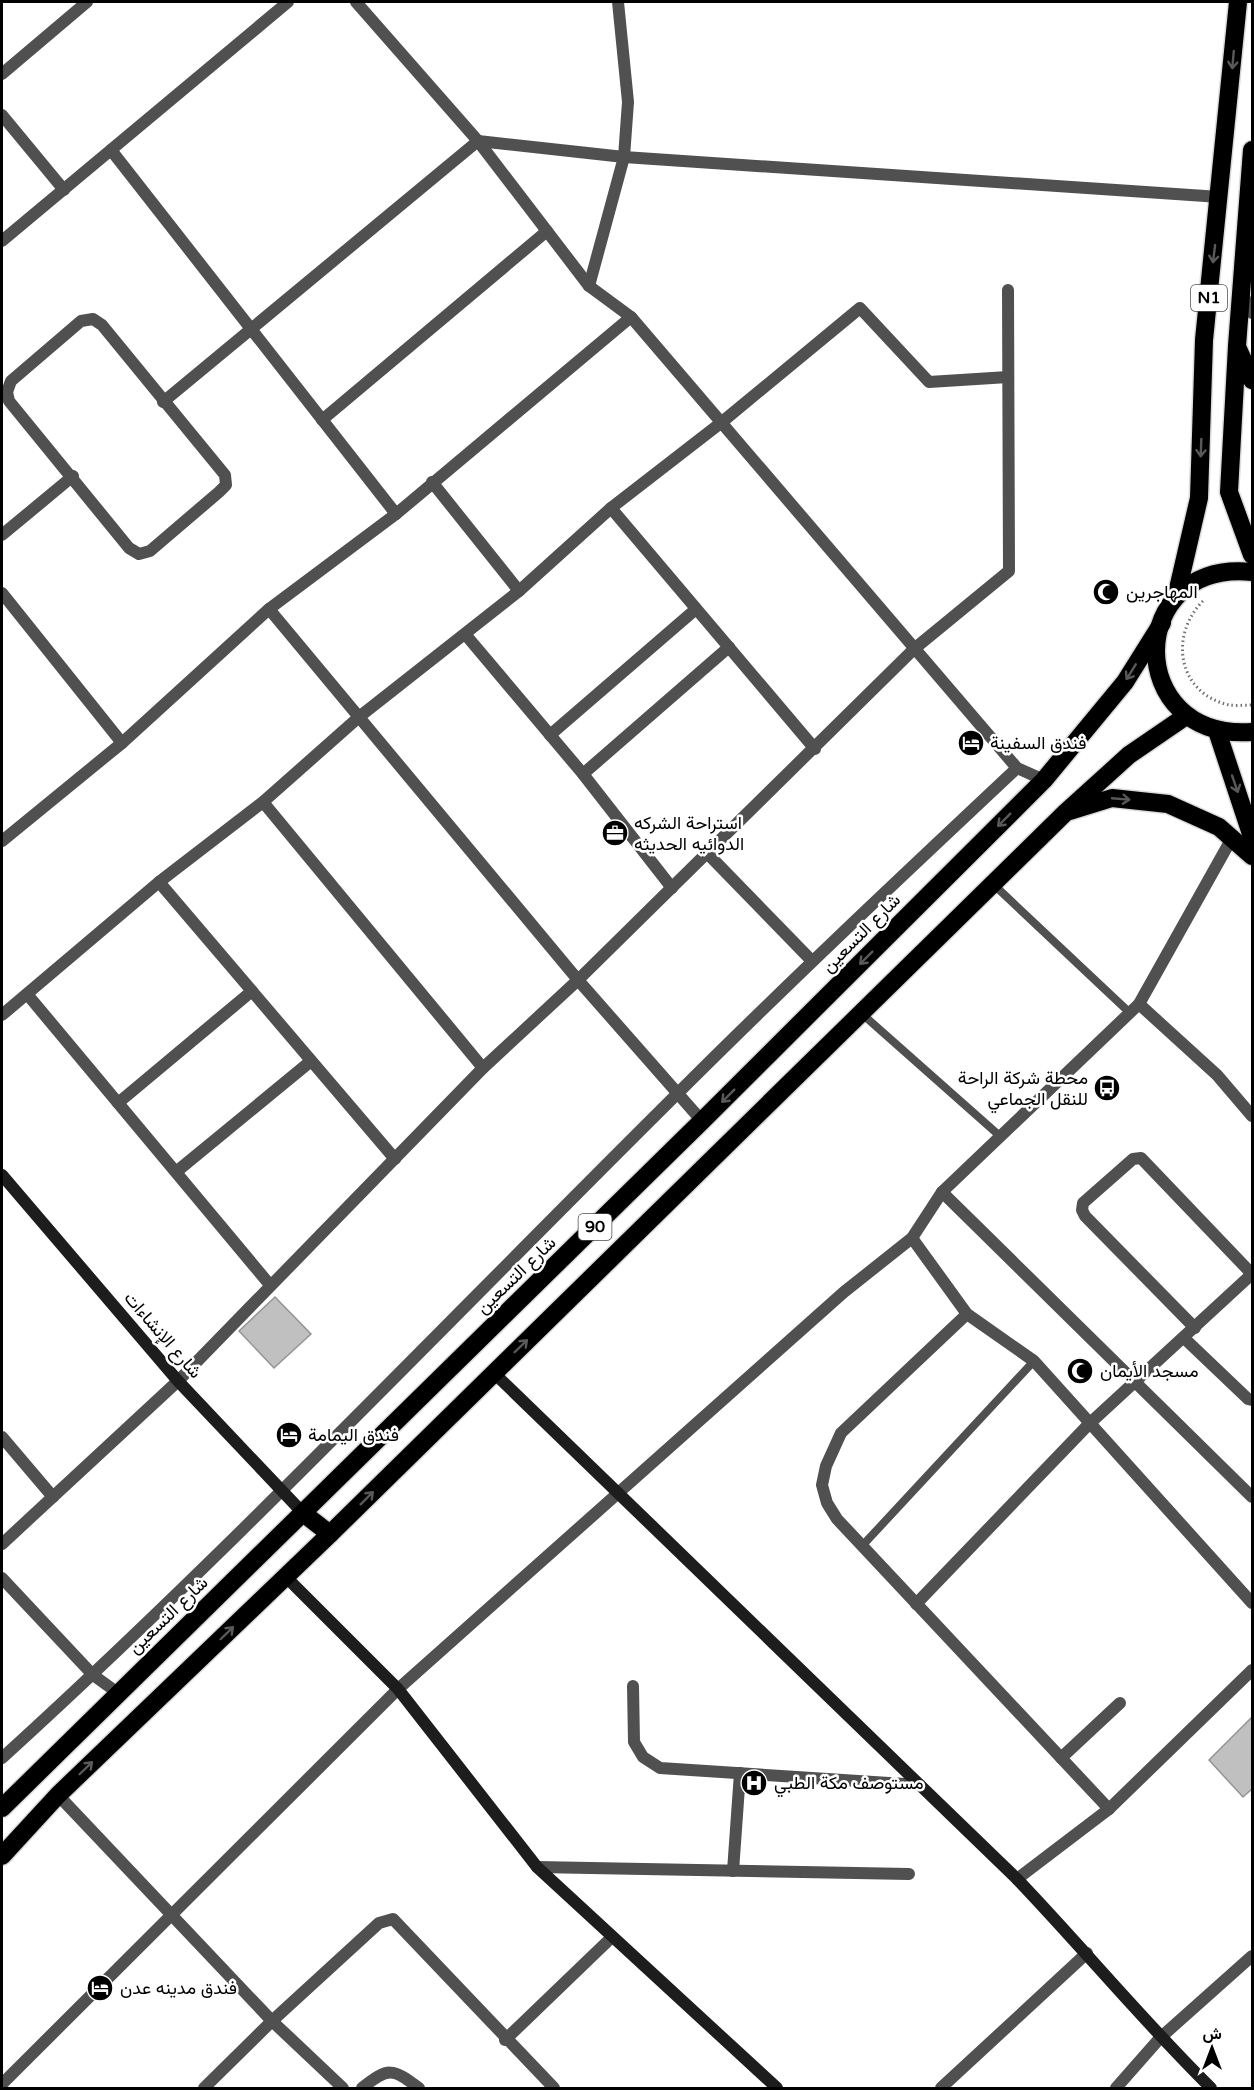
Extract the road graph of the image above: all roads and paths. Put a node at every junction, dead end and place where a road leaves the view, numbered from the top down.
1 (87, 2) edge
2 (288, 2) edge
3 (356, 2) edge
4 (618, 2) edge
5 (1238, 2) edge
6 (2, 74) edge
7 (2, 116) edge
8 (478, 141) junction
9 (111, 150) junction
10 (1252, 150) edge
11 (624, 157) junction
12 (64, 190) junction
13 (1220, 197) junction
14 (547, 231) junction
15 (2, 242) edge
16 (589, 286) junction
17 (1008, 290) dead end
18 (1241, 291) junction
19 (1252, 313) edge
20 (631, 317) junction
21 (251, 329) junction
22 (1237, 346) junction
23 (1008, 377) junction
24 (1252, 380) edge
25 (163, 402) junction
26 (322, 420) junction
27 (722, 422) junction
28 (73, 477) junction
29 (432, 482) junction
30 (612, 508) junction
31 (396, 514) junction
32 (2, 535) edge
33 (1252, 555) edge
34 (1252, 572) edge
35 (519, 591) junction
36 (2, 593) edge
37 (1178, 593) junction
38 (1207, 597) dead end
39 (269, 609) junction
40 (696, 609) junction
41 (1162, 623) junction
42 (465, 634) junction
43 (729, 647) junction
44 (914, 649) junction
45 (1252, 705) edge
46 (1186, 716) junction
47 (359, 717) junction
48 (1217, 731) junction
49 (1252, 732) edge
50 (550, 735) junction
51 (122, 743) junction
52 (815, 748) junction
53 (1017, 768) junction
54 (583, 774) junction
55 (1044, 780) junction
56 (263, 802) junction
57 (1065, 813) junction
58 (1252, 837) edge
59 (1232, 838) junction
60 (2, 841) edge
61 (706, 852) junction
62 (1252, 856) edge
63 (159, 882) junction
64 (993, 884) junction
65 (672, 888) junction
66 (812, 961) junction
67 (579, 980) junction
68 (252, 991) junction
69 (27, 994) junction
70 (1134, 1009) junction
71 (861, 1013) junction
72 (2, 1015) edge
73 (311, 1060) junction
74 (483, 1068) junction
75 (676, 1094) junction
76 (118, 1103) junction
77 (1252, 1116) edge
78 (702, 1121) junction
79 (1001, 1137) junction
80 (395, 1160) junction
81 (176, 1172) junction
82 (2, 1175) edge
83 (942, 1192) junction
84 (912, 1238) junction
85 (1252, 1274) edge
86 (270, 1285) junction
87 (967, 1314) junction
88 (1194, 1328) junction
89 (1184, 1338) junction
90 (1034, 1361) junction
91 (494, 1372) junction
92 (178, 1381) junction
93 (1136, 1382) junction
94 (1252, 1400) edge
95 (1089, 1424) junction
96 (2, 1437) edge
97 (280, 1491) junction
98 (617, 1491) junction
99 (53, 1497) junction
100 (1252, 1497) edge
101 (303, 1513) junction
102 (330, 1534) junction
103 (2, 1544) edge
104 (862, 1546) junction
105 (286, 1577) junction
106 (2, 1578) edge
107 (1252, 1603) edge
108 (916, 1604) junction
109 (1252, 1670) edge
110 (93, 1675) junction
111 (633, 1686) dead end
112 (398, 1689) junction
113 (118, 1693) junction
114 (1120, 1703) dead end
115 (2, 1758) edge
116 (1061, 1758) junction
117 (741, 1773) junction
118 (920, 1785) junction
119 (58, 1795) junction
120 (2, 1808) edge
121 (1109, 1809) junction
122 (2, 1856) edge
123 (537, 1867) junction
124 (734, 1871) junction
125 (909, 1874) dead end
126 (1017, 1880) junction
127 (173, 1915) junction
128 (611, 1938) junction
129 (1087, 1953) junction
130 (1252, 1956) edge
131 (272, 2020) junction
132 (1160, 2038) junction
133 (505, 2040) junction
134 (2, 2084) edge
135 (204, 2088) edge
136 (343, 2088) edge
137 (362, 2088) edge
138 (419, 2088) edge
139 (554, 2088) edge
140 (777, 2088) edge
141 (940, 2088) edge
142 (1116, 2088) edge
143 (1211, 2088) edge

1 - 6 street
2 - 9 street
3 - 8 street
4 - 11 street
5 -> 13 highway, N1
7 - 12 street
8 - 11 street
8 - 14 street
8 - 21 street
9 - 12 street
9 - 21 street
10 - 18 highway, N1
11 - 13 street
11 - 16 street
12 - 15 street
13 -> 37 highway, N1
14 - 16 street
14 - 26 street
16 - 20 street
17 - 23 street
18 - 19 street
18 - 22 highway, N1
20 - 27 street
20 - 29 street
21 - 25 street
21 - 26 street
22 - 24 highway
22 - 33 highway, N1
23 - 27 street
23 - 44 street
25 - 28 street
25 - 28 street
26 - 31 street
27 - 30 street
27 - 44 street
28 - 32 street
29 - 31 street
29 - 35 street
30 - 35 street
30 - 40 street
31 - 39 street
34 - 37 highway
35 - 42 street
36 - 51 street
37 - 41 highway
38 - 45 path
39 - 47 street
39 - 51 street
40 - 43 street
40 - 50 street
41 - 46 highway
41 -> 55 highway, شارع التسعين / 90
42 - 47 street
42 - 50 street
43 - 52 street
43 - 54 street
44 - 52 street
44 - 53 street
46 - 48 highway
46 - 57 highway, 90
47 - 56 street
47 - 67 street
48 - 49 highway
48 -> 58 highway
50 - 54 street
51 - 60 street
52 - 61 street
53 - 55 street
53 - 66 street
54 - 65 street
55 -> 78 highway, شارع التسعين / 90
56 - 63 street
56 - 74 street
57 -> 59 highway
57 - 64 highway, 90
59 - 62 highway
59 - 70 street
61 - 65 street
61 - 66 street
63 - 68 street
63 - 69 street
64 - 70 lane
64 - 71 highway, 90
65 - 67 street
66 - 75 street
67 - 74 street
67 - 75 street
68 - 73 street
68 - 76 street
69 - 72 street
69 - 76 street
70 - 77 street
70 - 79 street
71 - 79 lane
91 -> 71 highway, 90
73 - 80 street
73 - 81 street
74 - 80 street
75 - 78 street
75 - 97 street
76 - 81 street
78 - 101 highway, شارع التسعين / 90
79 - 83 street
80 - 86 street
81 - 86 street
82 - 92 street, شارع الإنشاءات
83 - 84 street
83 - 93 street
84 - 87 street
84 - 98 street
85 - 88 street
85 - 88 street
86 - 92 street
87 - 90 street
87 - 104 street
88 - 89 street
89 - 93 street
89 - 94 street
90 - 95 street
90 - 104 lane
91 - 98 street
102 -> 91 highway, 90
92 - 97 street, شارع الإنشاءات
92 - 99 street
93 - 95 street
93 - 100 street
95 - 107 street
95 - 108 street
96 - 99 street
97 - 101 street, شارع الإنشاءات
97 - 110 street
98 - 112 street
98 - 118 street
99 - 103 street
101 - 102 highway
101 - 113 highway, شارع التسعين / 90
102 - 105 highway, 90
104 - 108 street
105 - 112 street
119 -> 105 highway, 90
106 - 110 street
108 - 116 street
109 - 121 street
110 - 113 street
110 - 115 street
111 - 117 street
112 - 123 street
112 - 127 street
113 - 120 highway, شارع التسعين / 90
114 - 116 street
116 - 121 street
117 - 118 street
117 - 124 street
118 - 126 street
119 - 122 highway, 90
119 - 127 street
121 - 126 street
123 - 124 street
123 - 128 street
124 - 125 street
126 - 129 street
127 - 131 street
127 - 134 street
128 - 133 street
128 - 140 street
129 - 132 street
129 - 141 street
130 - 132 street
131 - 133 street
131 - 135 street
131 - 136 street
132 - 142 street
132 - 143 street
133 - 139 street
137 - 138 street

